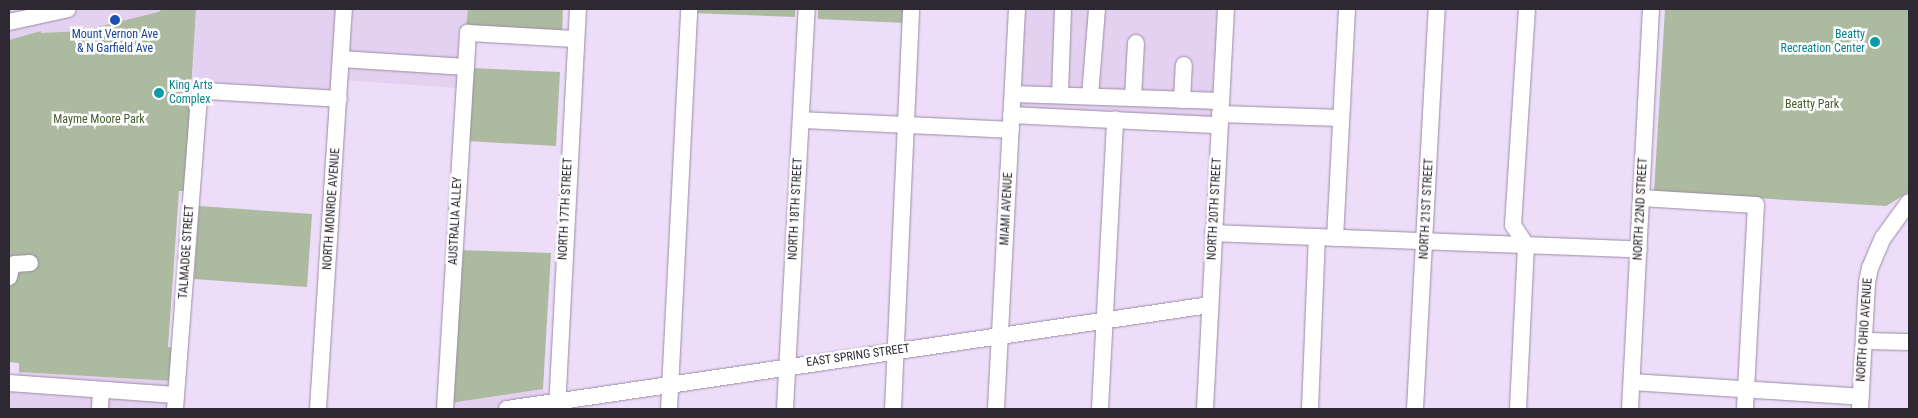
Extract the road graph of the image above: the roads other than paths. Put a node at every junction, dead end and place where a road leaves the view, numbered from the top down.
1 (68, 9) edge
2 (344, 9) edge
3 (578, 9) edge
4 (689, 9) edge
5 (807, 9) edge
6 (912, 9) edge
7 (1017, 9) edge
8 (1063, 9) edge
9 (1097, 9) edge
10 (1226, 9) edge
11 (1347, 9) edge
12 (1437, 9) edge
13 (1527, 9) edge
14 (1651, 9) edge
15 (9, 22) edge
16 (575, 40) junction
17 (1136, 43) dead end
18 (341, 59) junction
19 (1184, 65) dead end
20 (466, 67) junction
21 (1013, 94) junction
22 (1060, 95) junction
23 (1090, 96) junction
24 (1133, 98) junction
25 (339, 99) junction
26 (1182, 100) junction
27 (1220, 113) junction
28 (1341, 118) junction
29 (1115, 119) junction
30 (801, 120) junction
31 (1011, 122) junction
32 (908, 124) junction
33 (1641, 198) junction
34 (1909, 202) edge
35 (1904, 217) edge
36 (1213, 234) junction
37 (1316, 237) junction
38 (1335, 238) junction
39 (1425, 241) junction
40 (1526, 245) junction
41 (1639, 249) junction
42 (30, 263) dead end
43 (9, 276) edge
44 (1210, 305) junction
45 (1105, 321) junction
46 (1000, 336) junction
47 (1864, 341) junction
48 (1909, 342) edge
49 (895, 351) junction
50 (787, 366) junction
51 (9, 382) edge
52 (1632, 382) junction
53 (670, 384) junction
54 (101, 390) junction
55 (1746, 390) junction
56 (175, 402) edge
57 (1861, 403) edge
58 (557, 406) edge
59 (100, 409) edge
60 (318, 409) edge
61 (445, 409) edge
62 (507, 409) edge
63 (669, 409) edge
64 (785, 409) edge
65 (893, 409) edge
66 (996, 409) edge
67 (1100, 409) edge
68 (1205, 409) edge
69 (1310, 409) edge
70 (1415, 409) edge
71 (1518, 409) edge
72 (1630, 409) edge
73 (1745, 409) edge

1 - 15 street
2 - 18 street, NORTH MONROE AVENUE
3 - 16 street, NORTH 17TH STREET
4 - 53 street
5 - 30 street, NORTH 18TH STREET
6 - 32 street
7 - 21 street, MIAMI AVENUE
8 - 22 street
9 - 23 street
10 - 27 street, NORTH 20TH STREET
11 - 28 street
12 - 39 street, NORTH 21ST STREET
13 - 40 street
14 - 33 street, NORTH 22ND STREET
16 - 20 street, AUSTRALIA ALLEY
16 - 58 street, NORTH 17TH STREET
17 - 24 street
18 - 20 street
18 - 25 street, NORTH MONROE AVENUE
19 - 26 street
20 - 61 street, AUSTRALIA ALLEY
21 - 22 street
21 - 31 street, MIAMI AVENUE
22 - 23 street
23 - 24 street
24 - 26 street
25 - 56 street, TALMADGE STREET
25 - 60 street, NORTH MONROE AVENUE
26 - 27 street
27 - 28 street
27 - 29 street
27 - 36 street, NORTH 20TH STREET
28 - 38 street
29 - 31 street
29 - 45 street
30 - 32 street
30 - 50 street, NORTH 18TH STREET
31 - 32 street
31 - 46 street, MIAMI AVENUE
32 - 49 street
33 - 41 street, NORTH 22ND STREET
33 - 55 street
34 - 35 street, NORTH OHIO AVENUE
35 - 47 street, NORTH OHIO AVENUE
36 - 37 street
36 - 44 street, NORTH 20TH STREET
37 - 38 street
37 - 69 street
38 - 39 street
39 - 40 street
39 - 70 street, NORTH 21ST STREET
40 - 41 street
40 - 71 street
41 - 52 street, NORTH 22ND STREET
42 - 43 street
44 - 45 street, EAST SPRING STREET
44 - 68 street, NORTH 20TH STREET
45 - 46 street, EAST SPRING STREET
45 - 67 street
46 - 49 street, EAST SPRING STREET
46 - 66 street, MIAMI AVENUE
47 - 48 street
47 - 57 street, NORTH OHIO AVENUE
49 - 50 street, EAST SPRING STREET
49 - 65 street
50 - 53 street, EAST SPRING STREET
50 - 64 street, NORTH 18TH STREET
51 - 54 street
52 - 55 street
52 - 72 street, NORTH 22ND STREET
53 - 58 street, EAST SPRING STREET
53 - 63 street
54 - 56 street
54 - 59 street
55 - 57 street
55 - 73 street
58 - 62 street, EAST SPRING STREET

